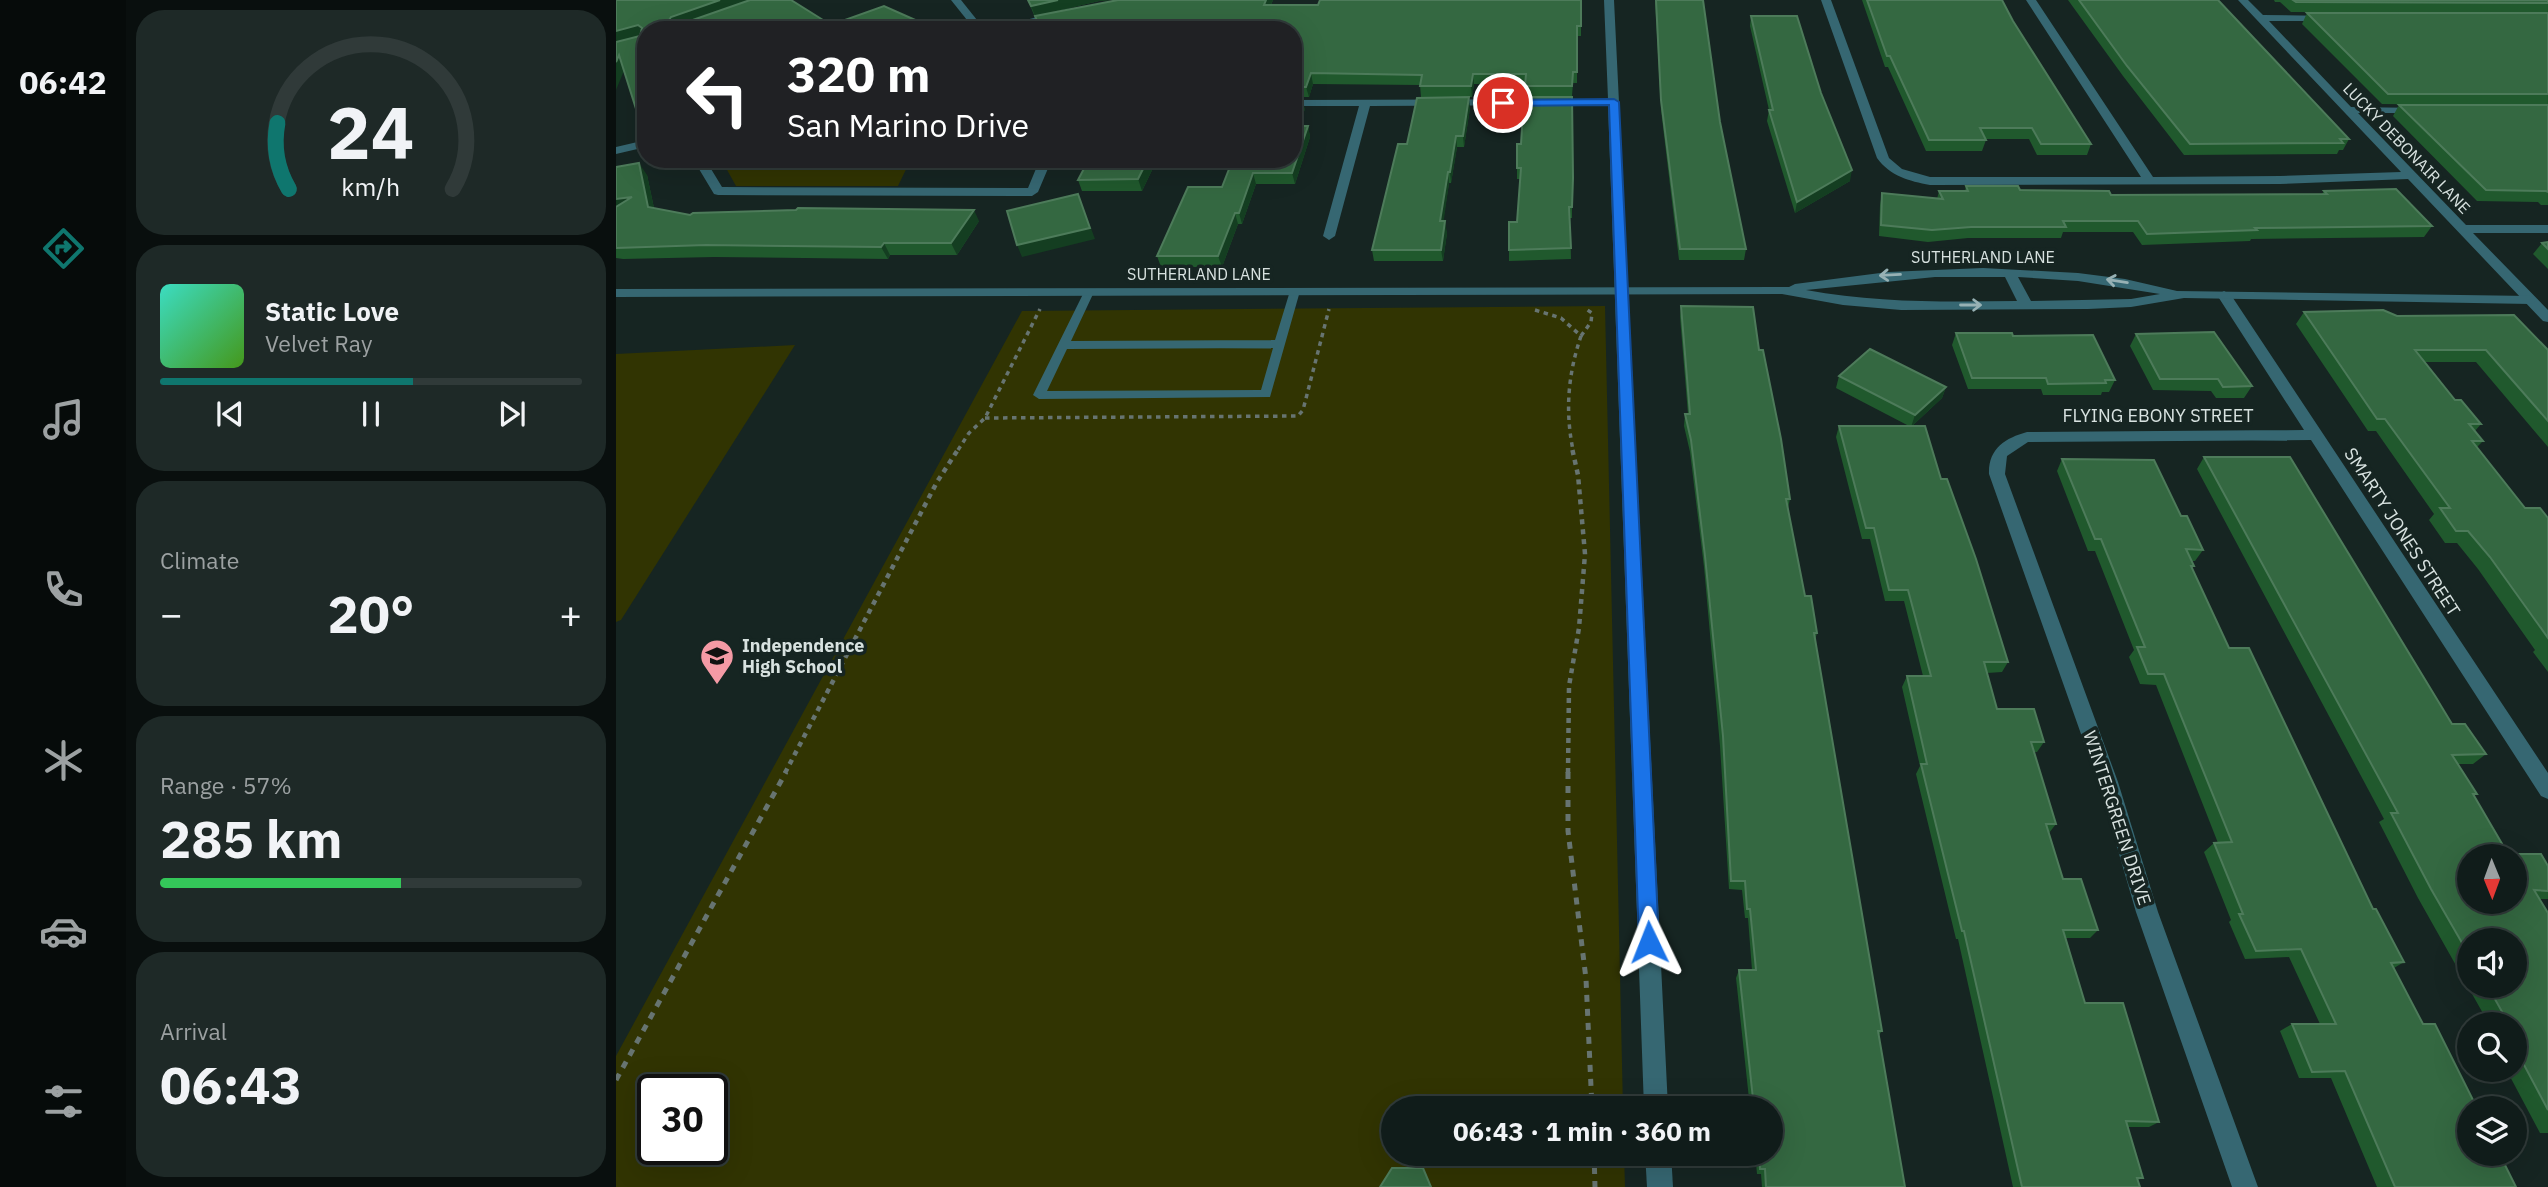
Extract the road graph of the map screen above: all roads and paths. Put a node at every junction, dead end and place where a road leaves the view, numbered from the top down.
1 (956, 0) edge
2 (1609, 0) edge
3 (1826, 0) edge
4 (2031, 0) edge
5 (2243, 0) edge
6 (1066, 13) edge
7 (2261, 18) junction
8 (2341, 18) edge
9 (973, 21) edge
10 (1031, 21) edge
11 (1614, 102) junction
12 (1302, 103) edge
13 (1365, 103) junction
14 (2349, 110) junction
15 (2428, 110) edge
16 (637, 145) edge
17 (616, 151) edge
18 (704, 168) edge
19 (1042, 168) edge
20 (2411, 175) junction
21 (2149, 180) junction
22 (2463, 229) junction
23 (2548, 229) edge
24 (1329, 236) dead end
25 (2010, 274) junction
26 (1622, 290) junction
27 (1782, 290) junction
28 (1295, 291) junction
29 (1089, 292) junction
30 (616, 293) edge
31 (2184, 295) junction
32 (2224, 295) junction
33 (2531, 300) junction
34 (2025, 305) junction
35 (1082, 308) junction
36 (1290, 308) junction
37 (1343, 308) dead end
38 (1549, 308) dead end
39 (1582, 308) dead end
40 (2548, 317) edge
41 (1581, 336) junction
42 (1280, 344) junction
43 (1063, 345) junction
44 (2316, 435) junction
45 (2003, 449) joint
46 (2548, 790) edge
47 (616, 1080) edge
48 (1591, 1096) edge
49 (1656, 1096) edge
50 (1594, 1166) edge
51 (1659, 1166) edge
52 (1595, 1187) edge
53 (1660, 1187) edge
54 (2245, 1187) edge

1 - 9 street
2 - 11 street
3 - 21 street
4 - 21 street
5 - 7 street, LUCKY DEBONAIR LANE
6 - 10 street
7 - 8 street
7 - 14 street, LUCKY DEBONAIR LANE
11 - 13 street
11 - 26 street
12 - 13 street
13 - 24 street
14 - 15 street
14 - 20 street, LUCKY DEBONAIR LANE
16 - 17 street
18 - 19 street
20 - 21 street
20 - 22 street, LUCKY DEBONAIR LANE
22 - 23 street
22 - 33 street, LUCKY DEBONAIR LANE
25 -> 27 street, SUTHERLAND LANE
31 -> 25 street, SUTHERLAND LANE
25 - 34 street
26 - 27 street, SUTHERLAND LANE
26 - 28 street, SUTHERLAND LANE
26 - 49 street
27 -> 34 street, SUTHERLAND LANE
28 - 29 street, SUTHERLAND LANE
28 - 36 lane
29 - 30 street, SUTHERLAND LANE
29 - 35 lane
31 - 32 street, SUTHERLAND LANE
31 - 34 street, SUTHERLAND LANE
32 - 33 street, SUTHERLAND LANE
32 - 44 street, SMARTY JONES STREET
33 - 40 street, LUCKY DEBONAIR LANE
35 - 43 lane
35 - 47 path
36 - 37 path
36 - 42 lane
38 - 41 path
39 - 41 path
41 - 48 path
42 - 43 lane
42 - 43 lane
44 - 45 street, FLYING EBONY STREET
44 - 46 street, SMARTY JONES STREET
45 - 54 street, WINTERGREEN DRIVE
50 - 52 path
51 - 53 street

